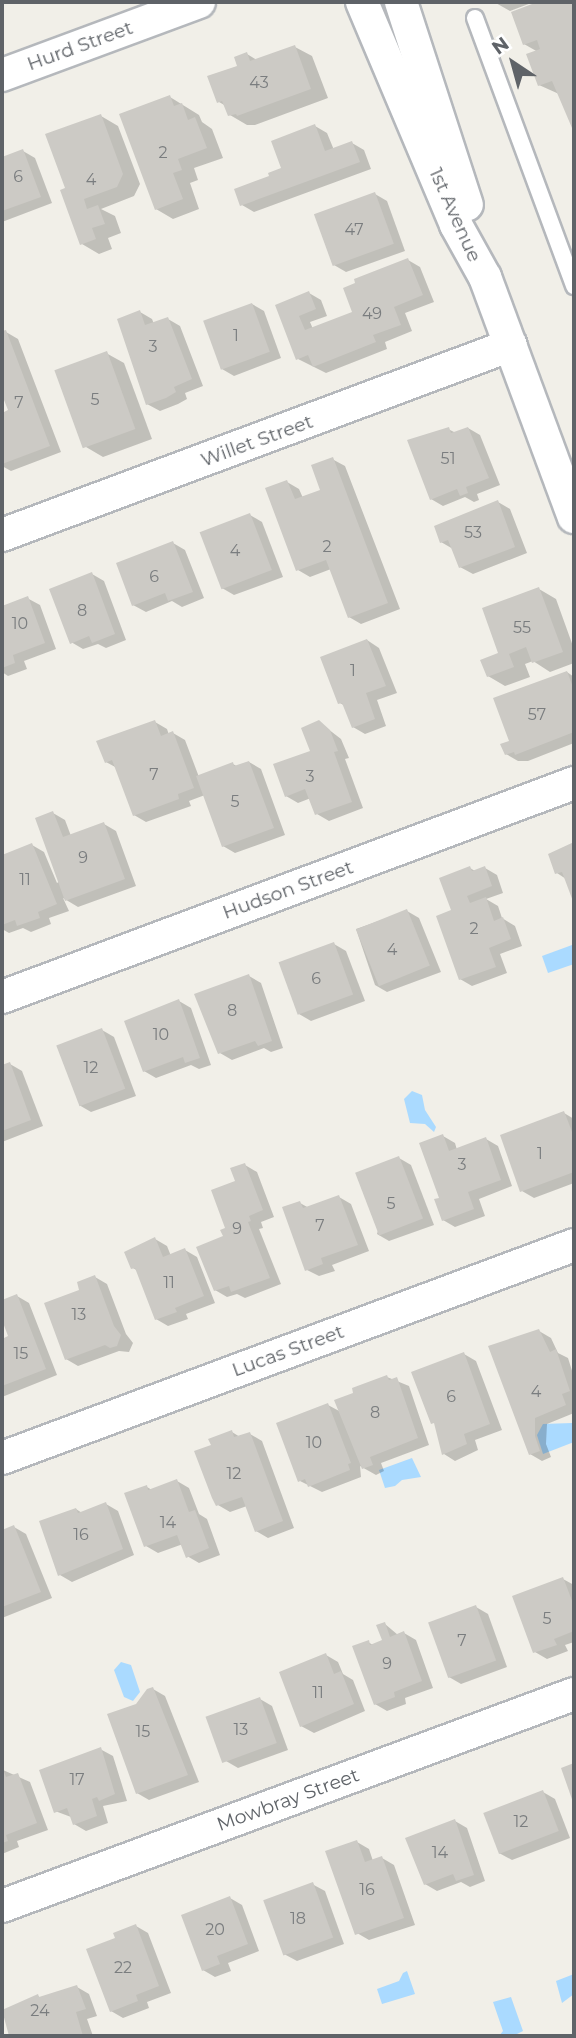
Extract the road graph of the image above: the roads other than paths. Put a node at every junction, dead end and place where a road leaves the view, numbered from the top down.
1 (198, 2) edge
2 (362, 2) edge
3 (401, 2) edge
4 (475, 18) dead end
5 (2, 75) edge
6 (485, 277) junction
7 (574, 286) edge
8 (511, 345) junction
9 (574, 517) edge
10 (2, 535) edge
11 (574, 783) edge
12 (2, 996) edge
13 (574, 1245) edge
14 (2, 1458) edge
15 (574, 1694) edge
16 (2, 1906) edge

1 - 5 street, Hurd Street
2 - 6 street, 1st Avenue
3 - 6 street, 1st Avenue
4 - 7 lane
6 - 8 street
8 - 9 street
8 - 10 street, Willet Street
11 - 12 street, Hudson Street
13 - 14 street, Lucas Street
15 - 16 street, Mowbray Street

